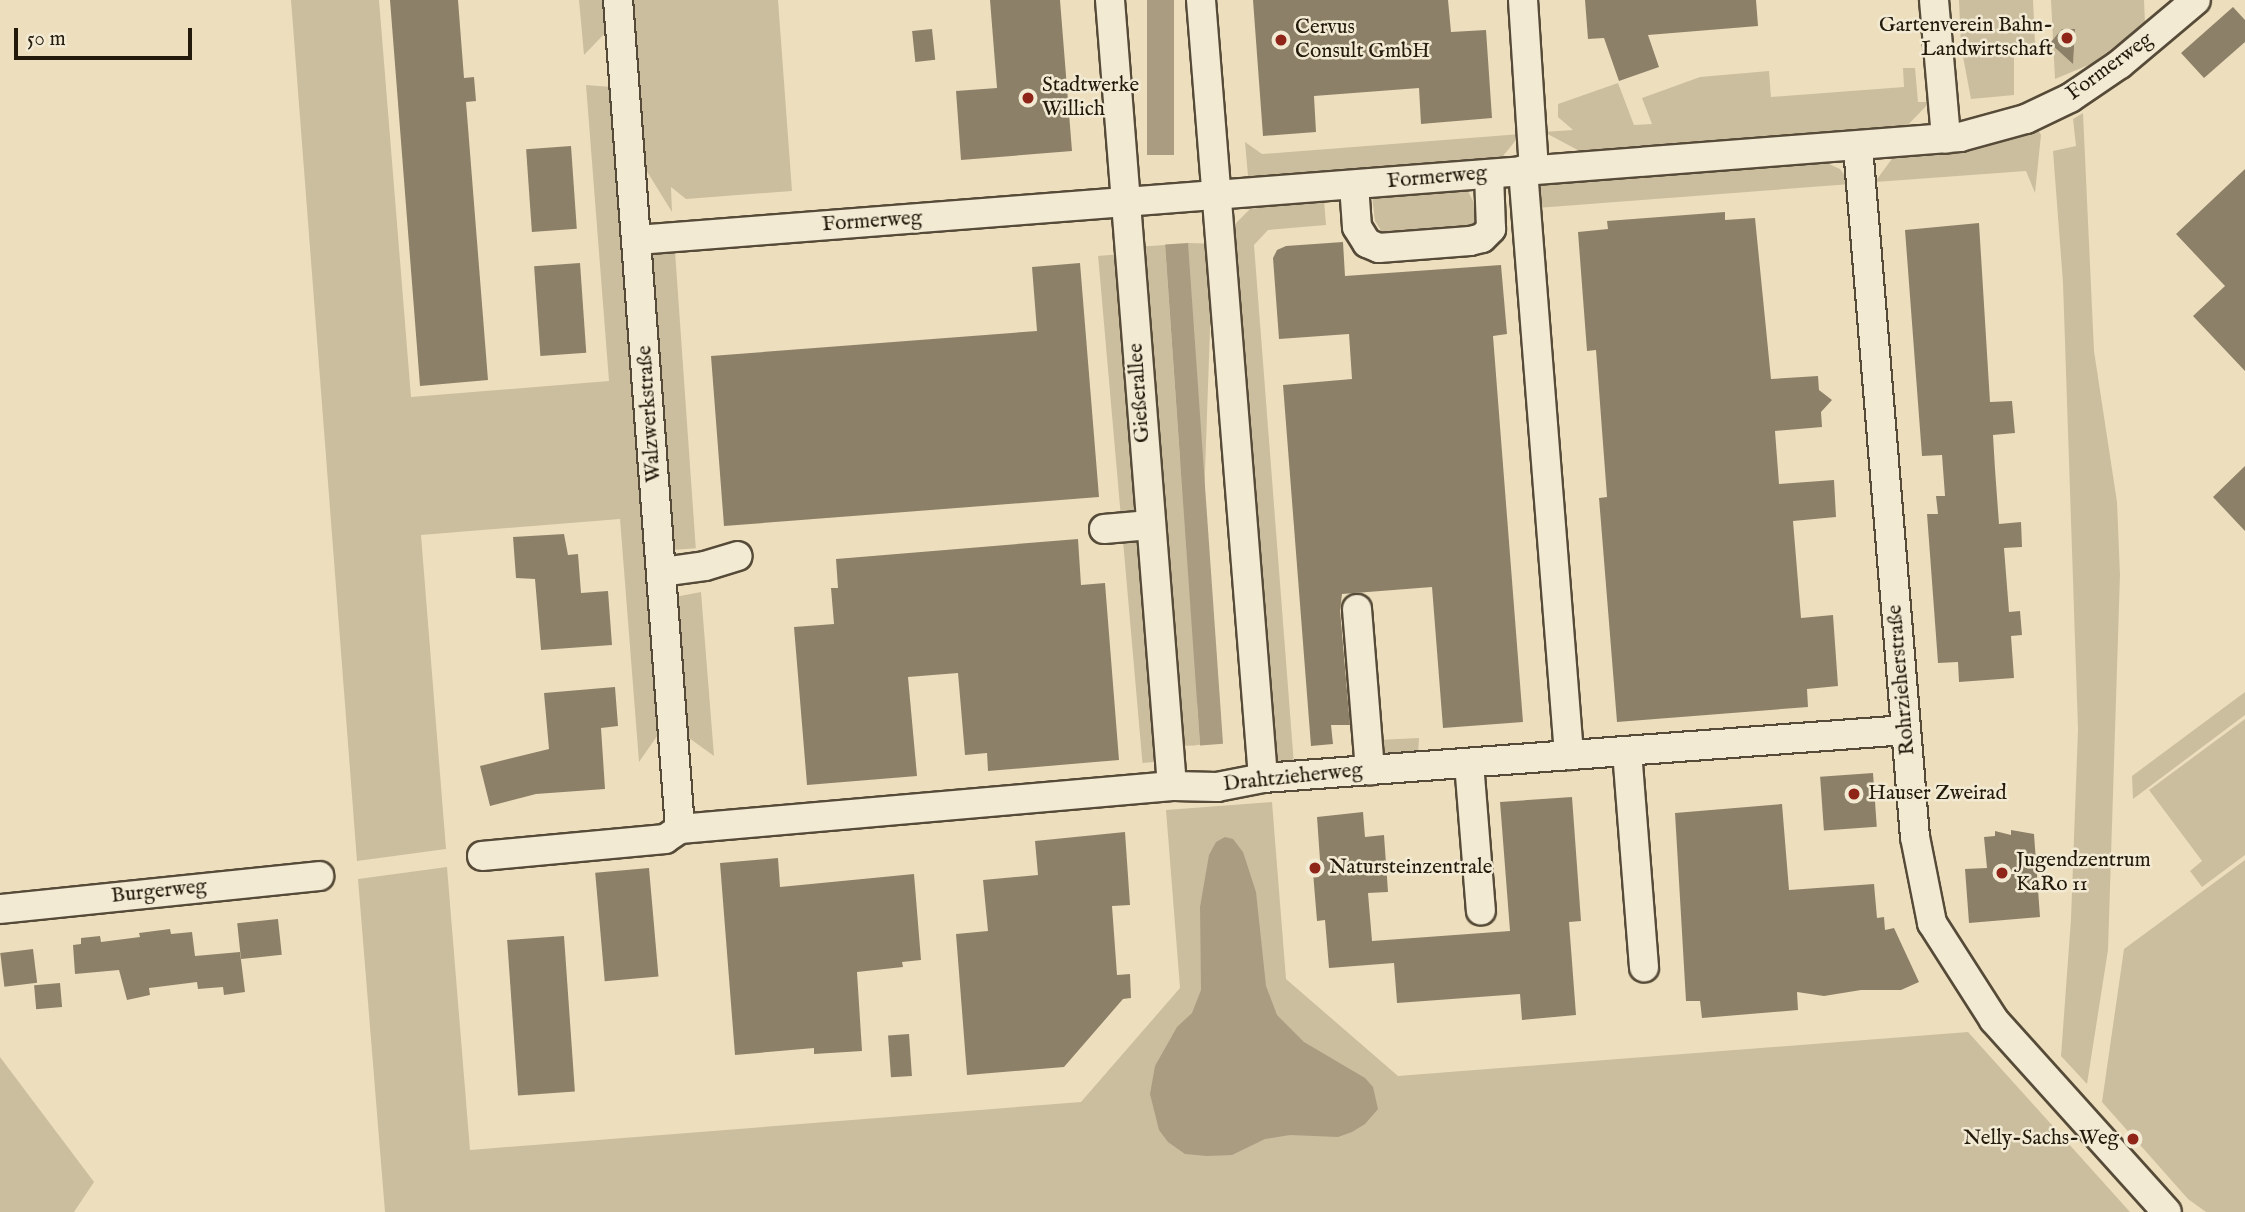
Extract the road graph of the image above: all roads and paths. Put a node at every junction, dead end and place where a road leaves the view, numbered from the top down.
1 (618, 0) edge
2 (1110, 0) edge
3 (1201, 0) edge
4 (1523, 0) edge
5 (1934, 0) edge
6 (2196, 0) edge
7 (1946, 138) junction
8 (1858, 147) junction
9 (1529, 170) junction
10 (1489, 174) junction
11 (1353, 185) junction
12 (1217, 195) junction
13 (1126, 203) junction
14 (637, 240) junction
15 (1150, 525) junction
16 (1104, 529) dead end
17 (738, 556) dead end
18 (662, 572) junction
19 (1357, 609) dead end
20 (1906, 730) junction
21 (1627, 751) junction
22 (1569, 755) junction
23 (1469, 763) junction
24 (1370, 770) junction
25 (1263, 778) junction
26 (1172, 786) junction
27 (680, 829) junction
28 (482, 856) dead end
29 (319, 876) dead end
30 (0, 909) edge
31 (1481, 911) dead end
32 (1644, 967) dead end
33 (2167, 1212) edge

1 - 14 street, Walzwerkstraße
2 - 13 street, Gießerallee
3 - 12 street
4 - 9 street
5 - 7 street
6 - 7 street, Formerweg
7 - 8 street, Formerweg
8 - 9 street, Formerweg
8 - 20 street, Rohrzieherstraße
9 - 10 street, Formerweg
9 - 22 street
10 - 11 street, Formerweg
10 - 11 street
11 - 12 street, Formerweg
12 - 13 street, Formerweg
12 - 25 street
13 - 14 street, Formerweg
13 - 15 street, Gießerallee
14 - 18 street, Walzwerkstraße
15 - 16 street
15 - 26 street, Gießerallee
17 - 18 street
18 - 27 street, Walzwerkstraße
19 - 24 street
20 - 21 street, Drahtzieherweg
20 - 33 street, Rohrzieherstraße
21 - 22 street, Drahtzieherweg
21 - 32 street
22 - 23 street, Drahtzieherweg
23 - 24 street, Drahtzieherweg
23 - 31 street
24 - 25 street, Drahtzieherweg
25 - 26 street, Drahtzieherweg
26 - 27 street, Drahtzieherweg
27 - 28 street, Drahtzieherweg
29 - 30 street, Burgerweg

